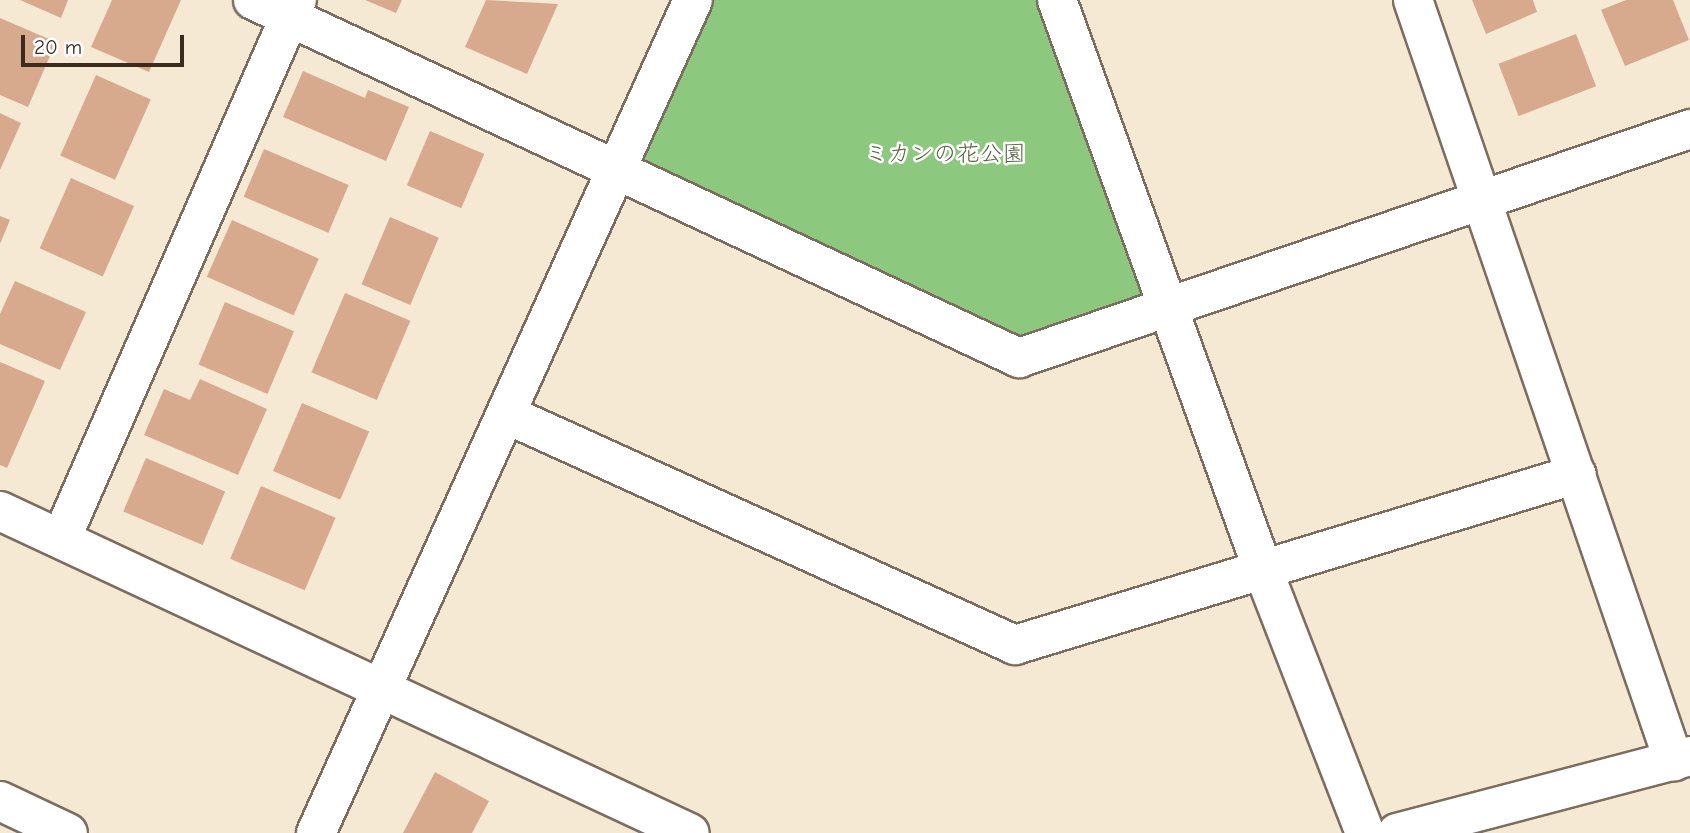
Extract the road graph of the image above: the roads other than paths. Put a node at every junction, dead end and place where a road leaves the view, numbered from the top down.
1 (253, 0) edge
2 (693, 0) edge
3 (1057, 0) edge
4 (1413, 0) edge
5 (294, 9) edge
6 (1690, 129) edge
7 (617, 174) junction
8 (1480, 202) junction
9 (1168, 308) junction
10 (508, 415) junction
11 (1577, 474) junction
12 (0, 511) edge
13 (62, 537) junction
14 (1263, 570) junction
15 (382, 687) junction
16 (1682, 759) edge
17 (0, 801) edge
18 (68, 833) edge
19 (316, 833) edge
20 (690, 833) edge
21 (1365, 833) edge
22 (1397, 833) edge

1 - 5 street
2 - 7 street
3 - 9 street
4 - 8 street
5 - 7 street
5 - 13 street
6 - 8 street
7 - 9 street
7 - 10 street
8 - 9 street
8 - 11 street
9 - 14 street
10 - 14 street
10 - 15 street
11 - 14 street
11 - 16 street
12 - 13 street
13 - 15 street
14 - 21 street
15 - 19 street
15 - 20 street
16 - 22 street
17 - 18 street

